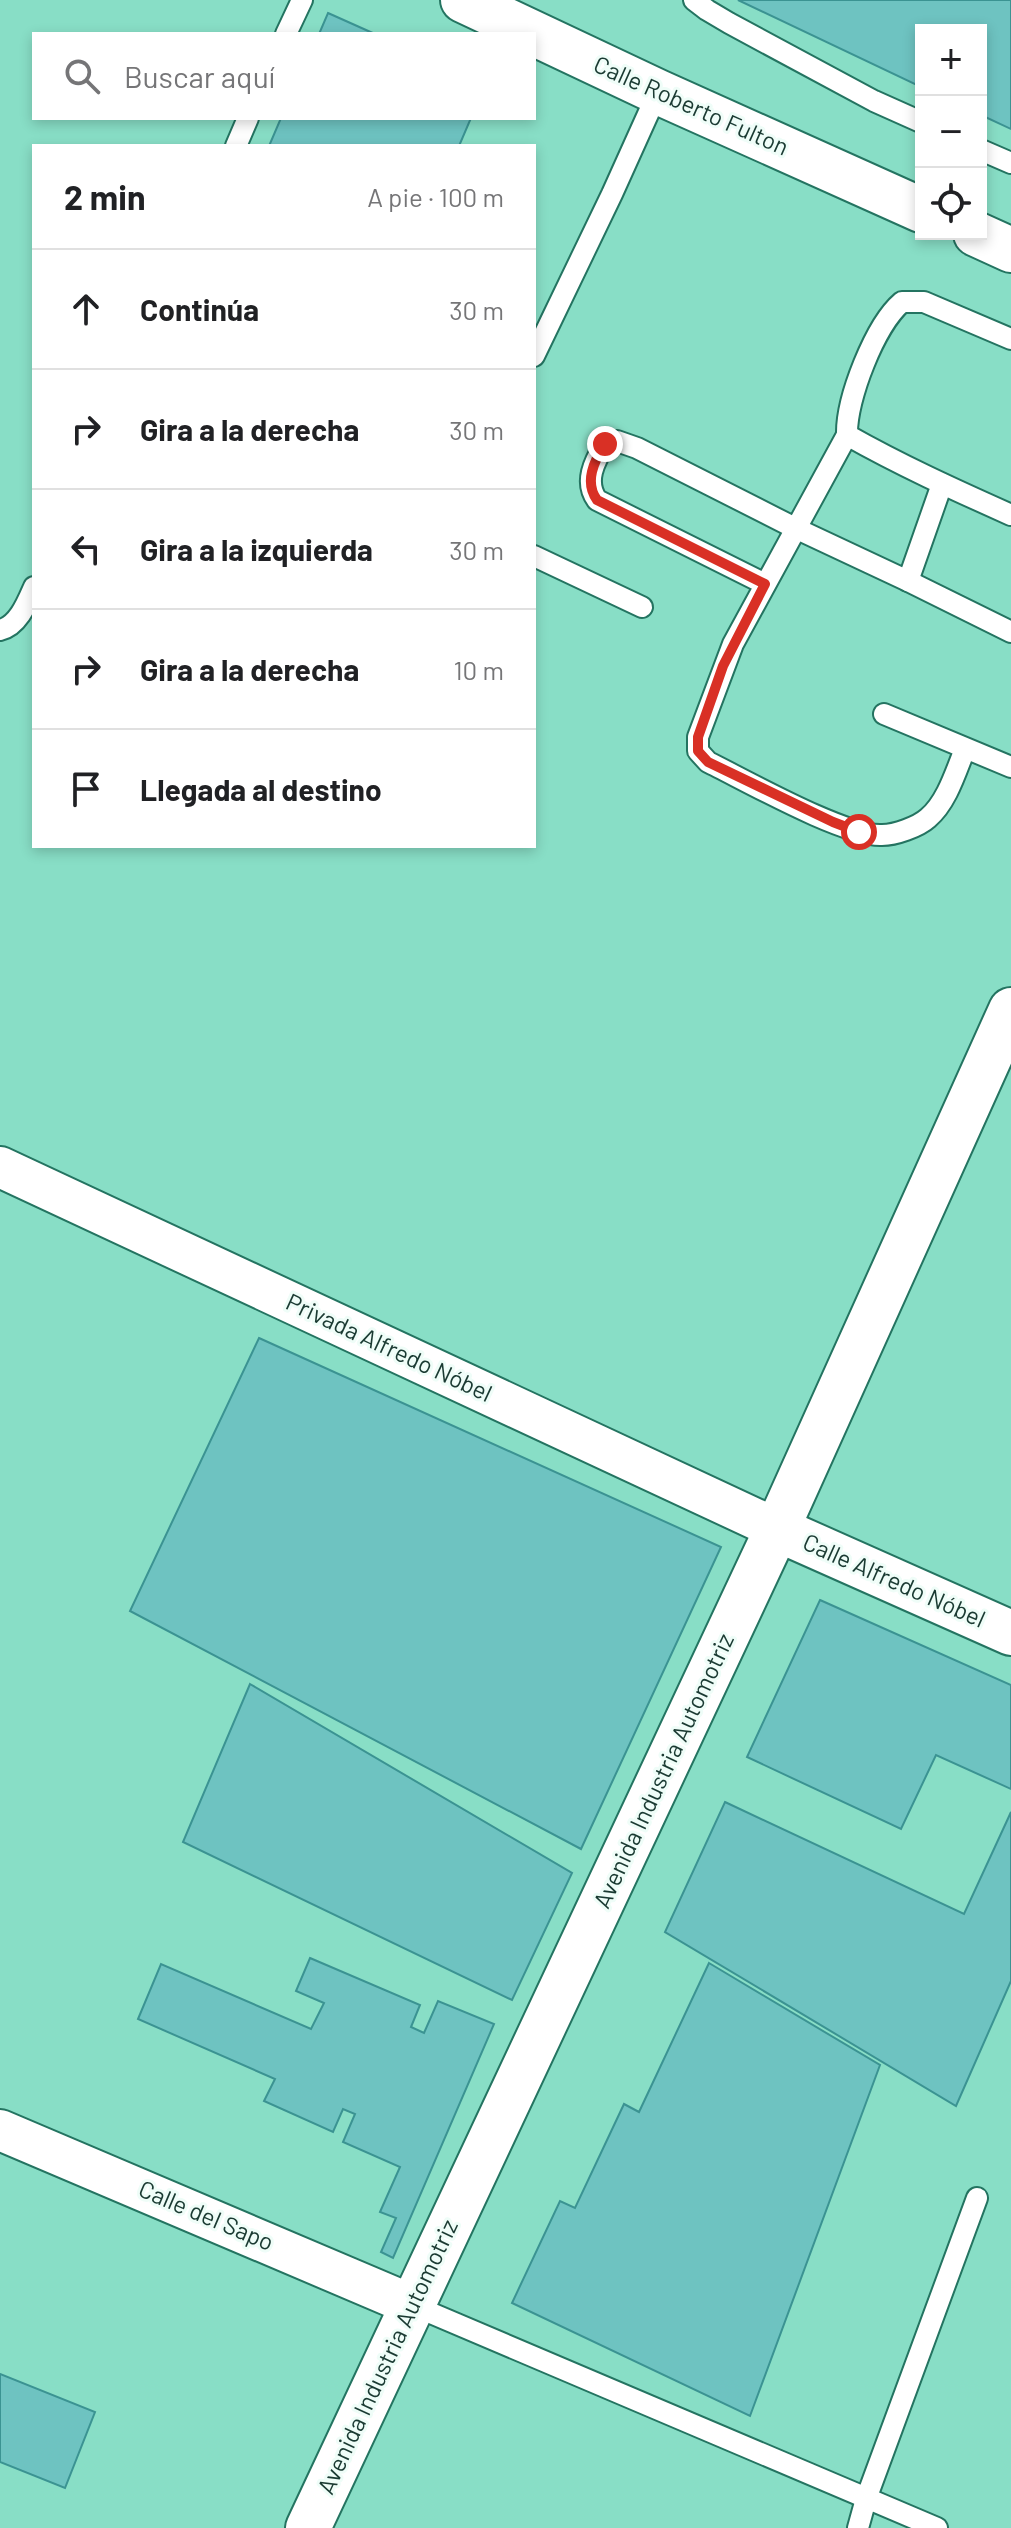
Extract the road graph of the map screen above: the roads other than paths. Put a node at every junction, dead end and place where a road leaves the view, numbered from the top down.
1 (302, 0) edge
2 (463, 0) edge
3 (694, 0) edge
4 (287, 32) edge
5 (531, 32) edge
6 (536, 34) edge
7 (658, 92) junction
8 (915, 119) edge
9 (247, 120) edge
10 (237, 144) edge
11 (987, 153) edge
12 (1011, 163) edge
13 (915, 207) edge
14 (987, 239) edge
15 (1011, 250) edge
16 (1011, 339) edge
17 (536, 352) edge
18 (847, 435) junction
19 (942, 484) junction
20 (1011, 515) edge
21 (795, 528) junction
22 (536, 557) edge
23 (908, 581) junction
24 (765, 584) junction
25 (32, 591) edge
26 (642, 607) dead end
27 (0, 630) edge
28 (1011, 632) edge
29 (884, 714) dead end
30 (965, 749) junction
31 (1011, 767) edge
32 (1011, 1010) edge
33 (0, 1167) edge
34 (777, 1529) junction
35 (1011, 1633) edge
36 (0, 2130) edge
37 (977, 2198) dead end
38 (412, 2305) junction
39 (866, 2499) junction
40 (308, 2528) edge
41 (858, 2528) edge
42 (937, 2528) edge

1 - 4 lane
2 - 5 main road, Calle Roberto Fulton
3 - 8 lane
6 - 7 main road, Calle Roberto Fulton
7 - 13 main road, Calle Roberto Fulton
7 - 17 lane
9 - 10 lane
11 - 12 lane
14 - 15 main road
16 - 18 lane
18 - 19 lane
18 - 21 lane
19 - 20 lane
19 - 23 lane
21 - 23 lane
21 - 24 lane
21 - 24 lane
22 - 26 lane
23 - 28 lane
24 - 30 lane
25 - 27 lane
29 - 30 lane
30 - 31 lane
32 - 34 main road, Avenida Industria Automotriz
33 - 34 street, Privada Alfredo Nóbel
34 - 35 main road, Calle Alfredo Nóbel
34 - 38 main road, Avenida Industria Automotriz
36 - 38 street, Calle del Sapo
37 - 39 lane
38 - 39 lane
38 - 40 main road, Avenida Industria Automotriz
39 - 41 lane
39 - 42 lane

